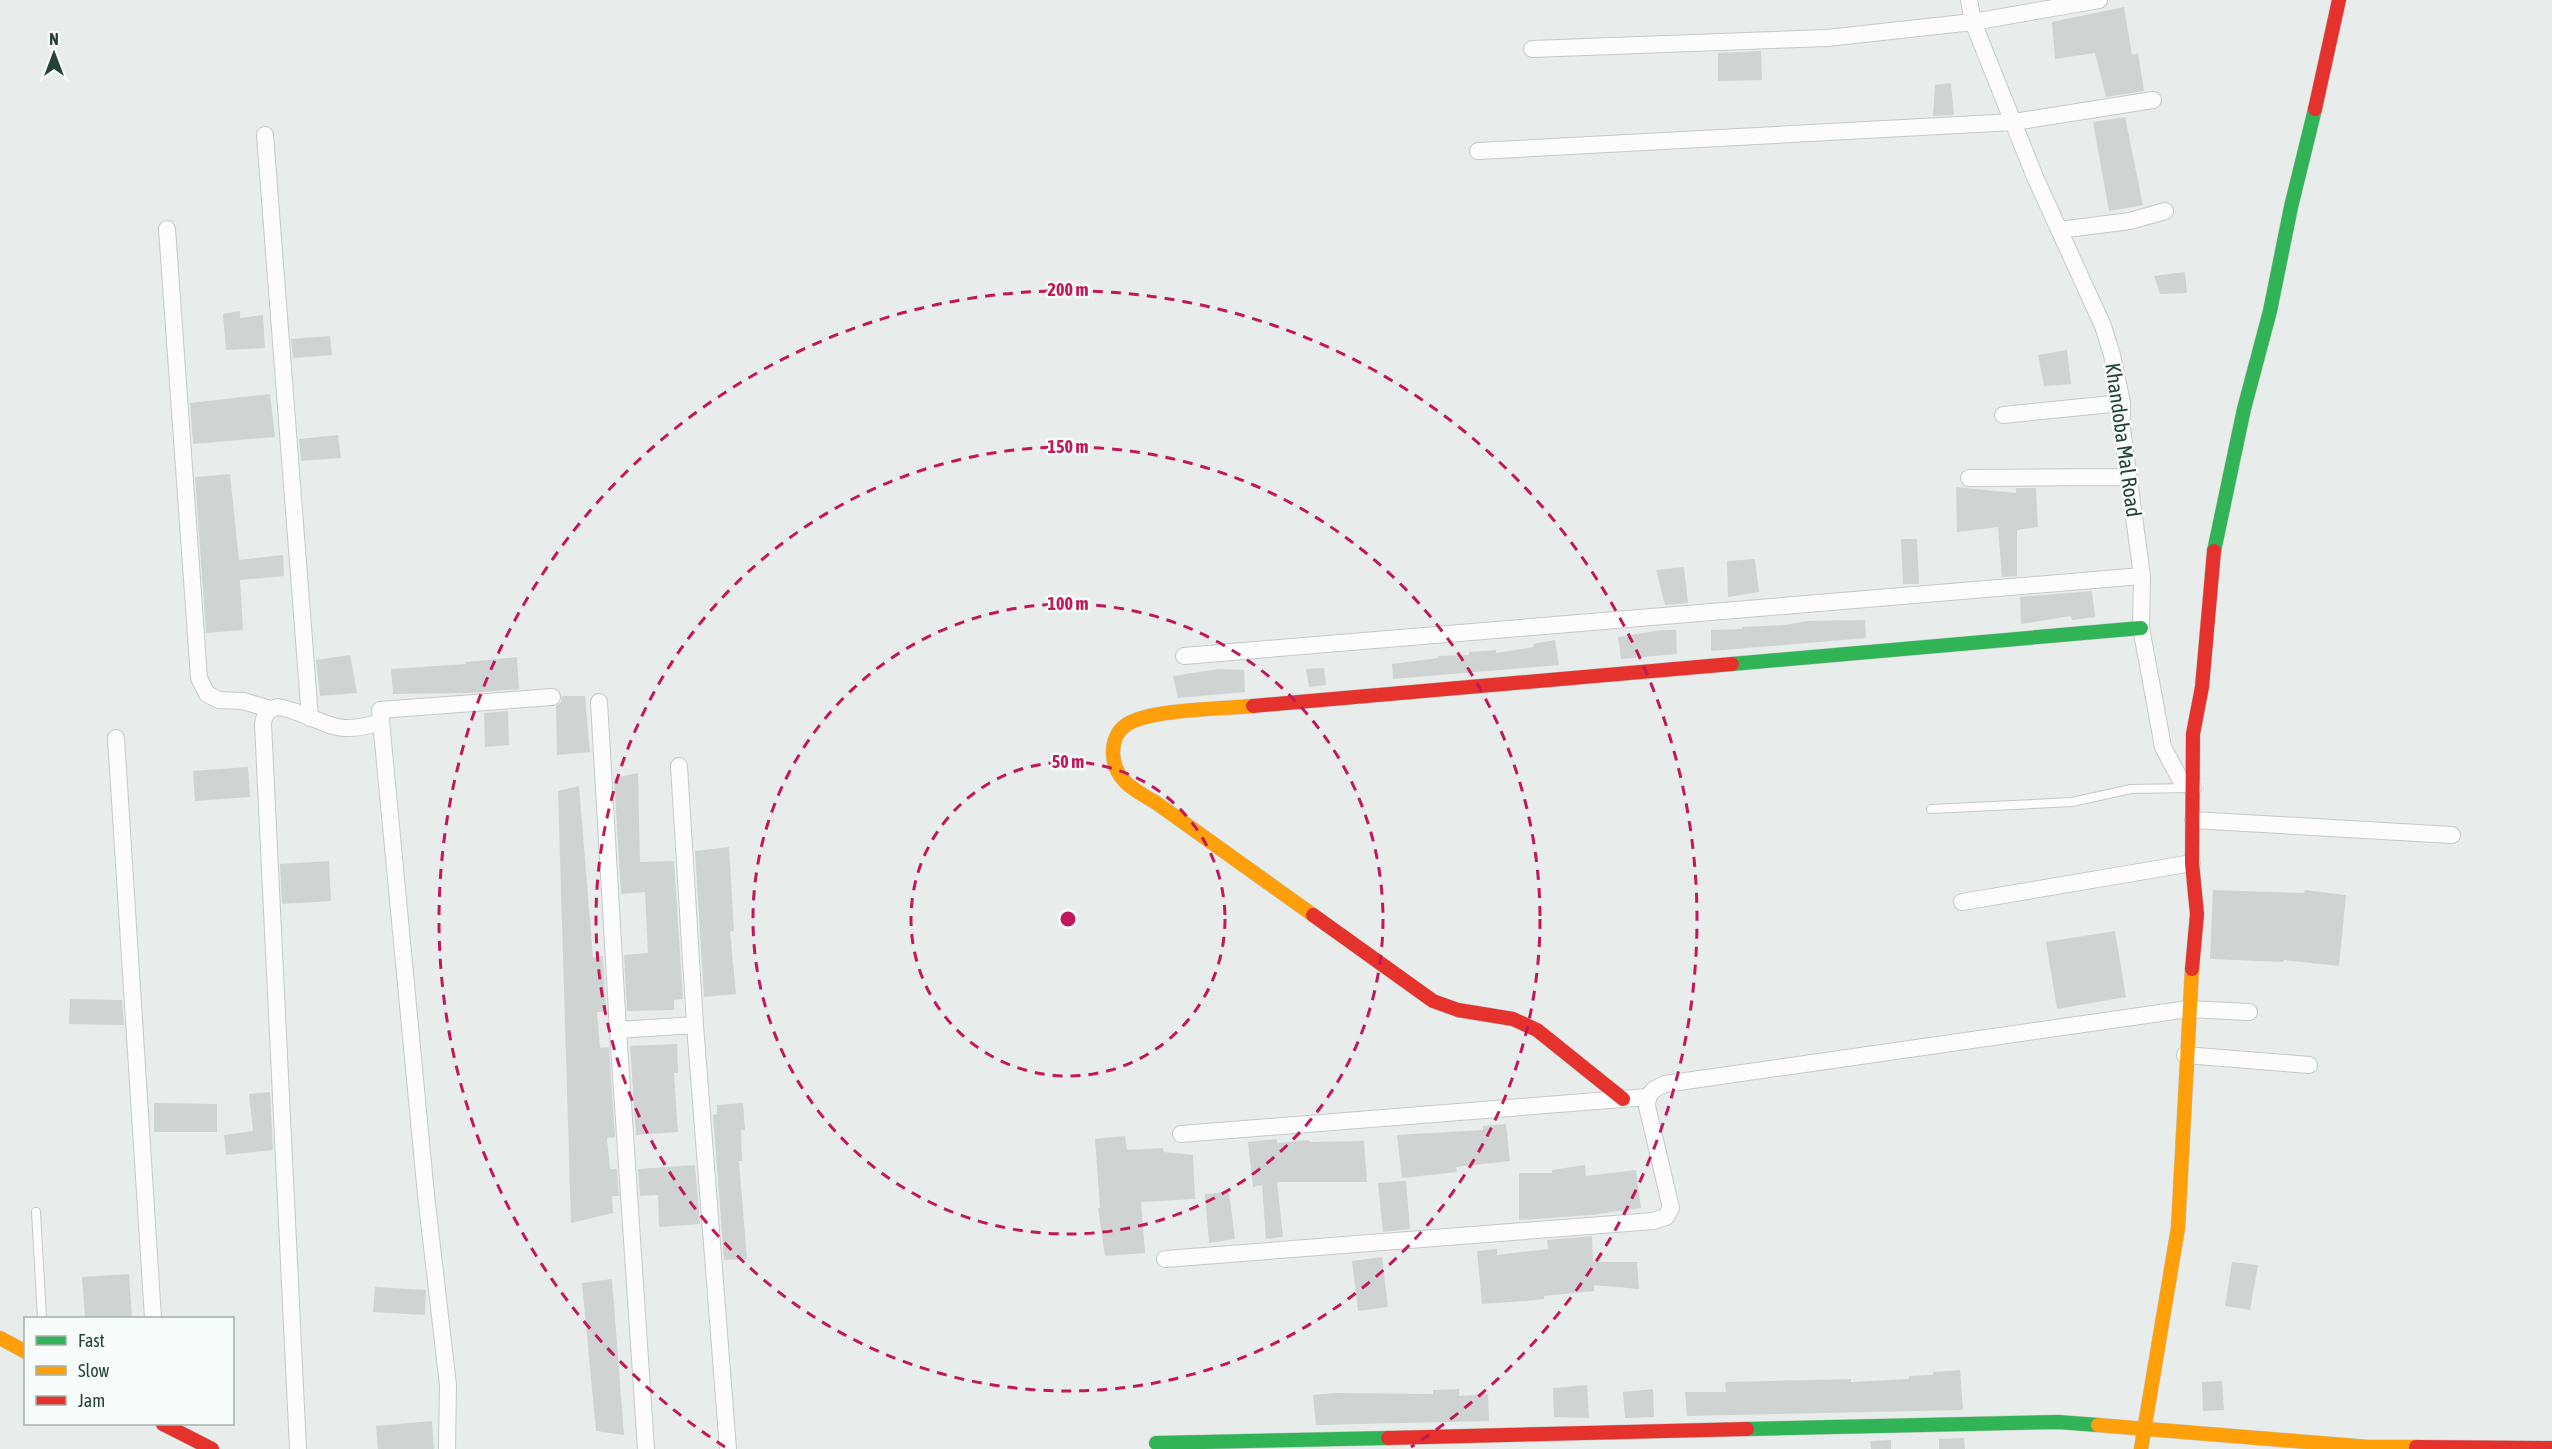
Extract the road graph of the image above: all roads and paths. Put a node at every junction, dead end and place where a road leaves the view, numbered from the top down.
1 (1969, 0) edge
2 (2099, 0) edge
3 (2339, 0) edge
4 (1973, 22) junction
5 (1532, 49) dead end
6 (2153, 100) dead end
7 (2014, 122) junction
8 (265, 135) dead end
9 (1478, 151) dead end
10 (2165, 211) dead end
11 (167, 229) dead end
12 (2059, 230) junction
13 (2122, 403) junction
14 (2003, 415) dead end
15 (2128, 477) junction
16 (1969, 478) dead end
17 (2142, 576) junction
18 (2141, 628) junction
19 (1184, 657) dead end
20 (552, 697) dead end
21 (599, 702) dead end
22 (270, 709) junction
23 (310, 718) junction
24 (381, 722) junction
25 (116, 738) dead end
26 (679, 766) dead end
27 (2193, 788) junction
28 (1930, 809) dead end
29 (2193, 820) junction
30 (2452, 836) dead end
31 (2193, 863) junction
32 (1962, 902) dead end
33 (2187, 1009) junction
34 (2249, 1012) dead end
35 (695, 1025) junction
36 (618, 1030) junction
37 (2185, 1055) junction
38 (2309, 1065) dead end
39 (1647, 1097) junction
40 (1623, 1099) junction
41 (1181, 1134) dead end
42 (36, 1212) dead end
43 (1165, 1259) dead end
44 (42, 1317) edge
45 (153, 1317) edge
46 (0, 1338) edge
47 (24, 1351) edge
48 (165, 1425) edge
49 (2145, 1428) junction
50 (1156, 1443) dead end
51 (2552, 1448) edge
52 (212, 1449) edge
53 (298, 1449) edge
54 (447, 1449) edge
55 (646, 1449) edge
56 (728, 1449) edge
57 (2141, 1449) edge

1 - 4 street, Khandoba Mal Road
2 - 4 street
3 - 27 street
4 - 5 street
4 - 7 street, Khandoba Mal Road
6 - 7 street
7 - 9 street
7 - 12 street, Khandoba Mal Road
8 - 23 street
10 - 12 street
11 - 22 street
12 - 13 street, Khandoba Mal Road
13 - 14 street
13 - 15 street, Khandoba Mal Road
15 - 16 street
15 - 17 street, Khandoba Mal Road
17 - 18 street, Khandoba Mal Road
17 - 19 street
18 - 27 street, Khandoba Mal Road
18 - 40 street
20 - 24 street
21 - 36 street
22 - 23 street
22 - 53 street
23 - 24 street
24 - 54 street
25 - 45 street
26 - 35 street
27 - 28 lane
27 - 29 street
29 - 30 street
29 - 31 street
31 - 32 street
31 - 33 street
33 - 34 street
33 - 37 street
33 - 39 street
35 - 36 street
35 - 56 street
36 - 55 street
37 - 38 street
37 - 49 street
39 - 40 street
39 - 43 street
40 - 41 street
42 - 44 lane
46 - 47 street
48 - 52 street
49 - 50 street
49 - 51 street
49 - 57 street

